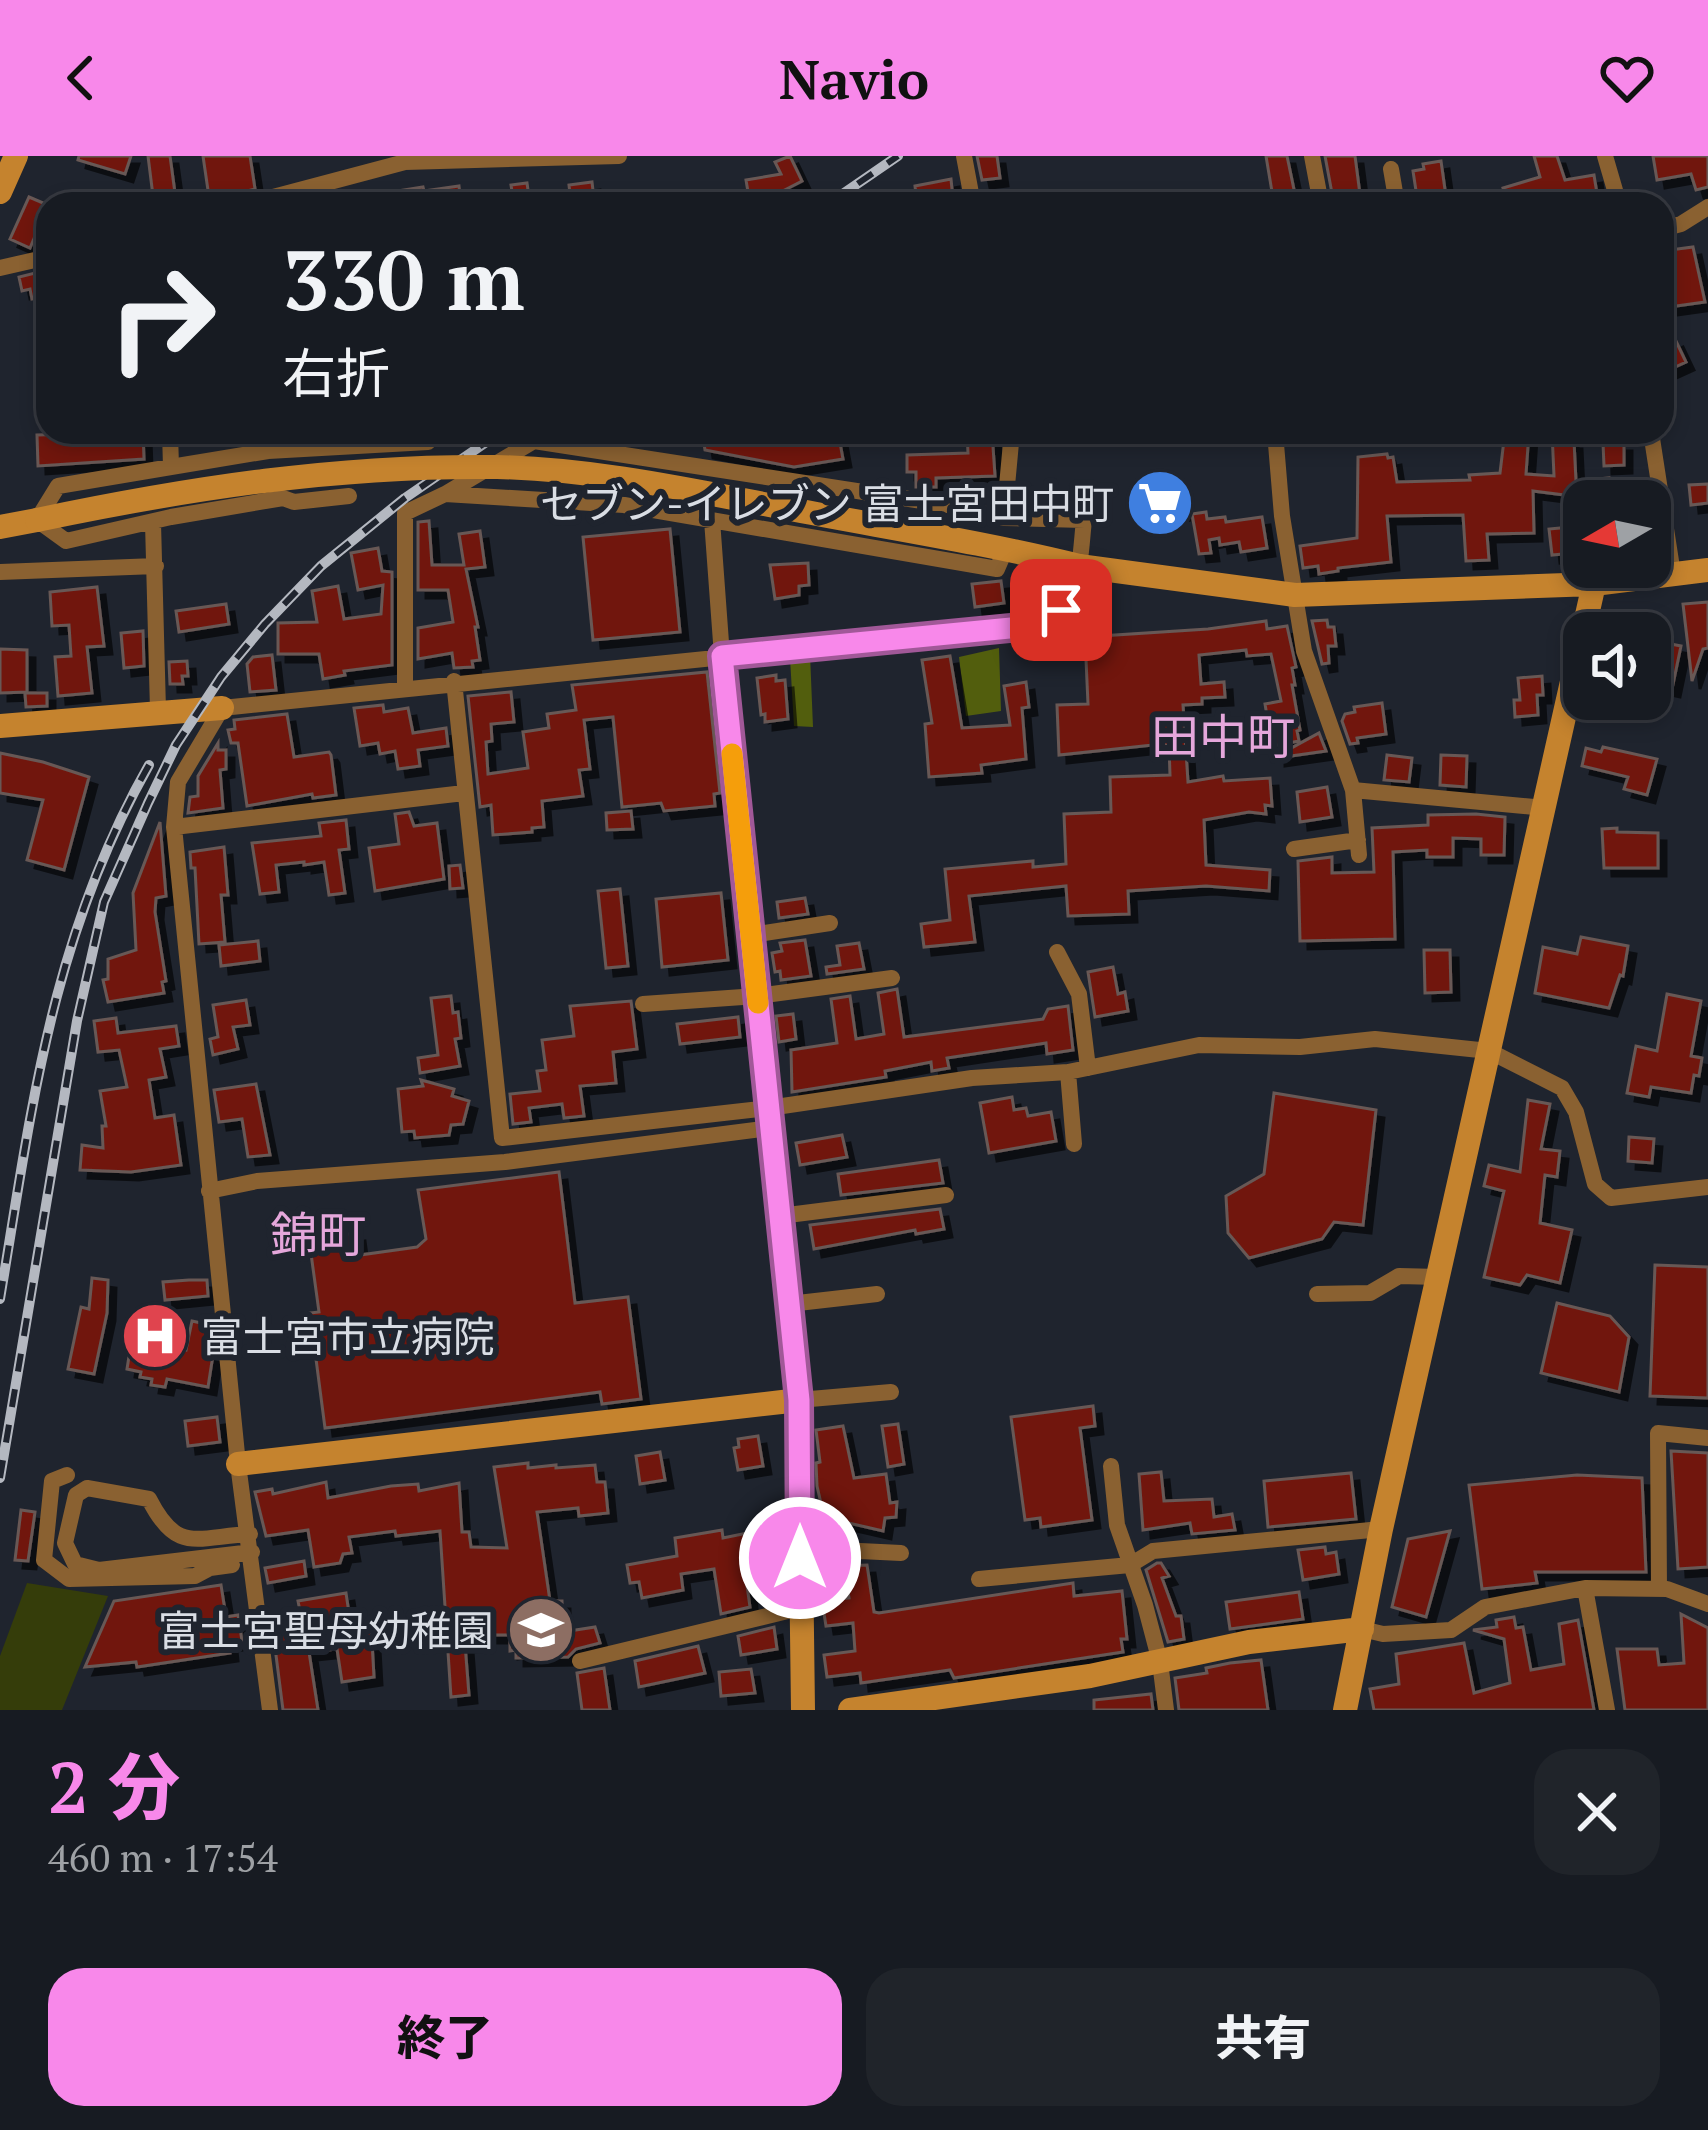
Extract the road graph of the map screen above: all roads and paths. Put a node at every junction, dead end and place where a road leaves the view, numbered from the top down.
1 (16, 156) edge
2 (619, 156) edge
3 (964, 156) edge
4 (1312, 156) edge
5 (1605, 156) edge
6 (1391, 169) dead end
7 (0, 192) edge
8 (292, 192) edge
9 (971, 192) edge
10 (1319, 192) edge
11 (1395, 192) edge
12 (1615, 192) edge
13 (1708, 207) edge
14 (1674, 226) edge
15 (36, 260) edge
16 (0, 268) edge
17 (170, 444) edge
18 (392, 444) edge
19 (530, 444) edge
20 (554, 444) edge
21 (1011, 444) edge
22 (1276, 444) edge
23 (1653, 444) edge
24 (171, 467) junction
25 (445, 494) junction
26 (350, 496) dead end
27 (1004, 518) junction
28 (37, 520) junction
29 (712, 520) junction
30 (153, 523) junction
31 (0, 526) edge
32 (1006, 548) junction
33 (157, 566) junction
34 (1079, 566) junction
35 (1708, 570) edge
36 (0, 572) edge
37 (1673, 574) joint
38 (1563, 585) edge
39 (1593, 588) edge
40 (1295, 595) junction
41 (722, 656) junction
42 (454, 681) junction
43 (405, 688) junction
44 (222, 708) junction
45 (158, 710) junction
46 (0, 726) edge
47 (1353, 790) junction
48 (464, 793) junction
49 (1545, 808) junction
50 (175, 827) junction
51 (1294, 849) dead end
52 (830, 923) dead end
53 (751, 934) junction
54 (1058, 952) dead end
55 (892, 978) dead end
56 (757, 996) junction
57 (643, 1004) dead end
58 (1490, 1051) junction
59 (1088, 1068) junction
60 (1068, 1072) junction
61 (769, 1118) junction
62 (1074, 1144) dead end
63 (1708, 1187) edge
64 (209, 1191) junction
65 (946, 1195) dead end
66 (779, 1216) junction
67 (1439, 1277) junction
68 (877, 1294) dead end
69 (1318, 1294) dead end
70 (789, 1304) junction
71 (890, 1392) dead end
72 (799, 1400) junction
73 (1708, 1438) edge
74 (238, 1464) junction
75 (1111, 1466) dead end
76 (68, 1475) dead end
77 (1381, 1529) junction
78 (251, 1543) junction
79 (901, 1552) dead end
80 (800, 1558) junction
81 (234, 1565) dead end
82 (1130, 1565) junction
83 (979, 1579) dead end
84 (1585, 1588) junction
85 (1659, 1589) junction
86 (1708, 1604) edge
87 (800, 1608) junction
88 (1362, 1630) junction
89 (580, 1661) dead end
90 (1160, 1662) junction
91 (920, 1705) edge
92 (270, 1710) edge
93 (803, 1710) edge
94 (850, 1710) edge
95 (1166, 1710) edge
96 (1345, 1710) edge
97 (1607, 1710) edge

1 - 7 street
2 - 8 street
3 - 9 street
4 - 10 street
5 - 12 street
6 - 11 street
13 - 14 street
15 - 16 street
17 - 24 street
18 - 24 street
19 - 25 street
20 - 27 street
21 - 27 street
22 - 40 street
23 - 37 street
24 - 28 street
25 - 29 street
25 - 43 street
26 - 30 street
27 - 34 street
28 - 30 street
28 - 31 street
28 - 32 street, bridge
29 - 32 street
29 - 41 street
30 - 33 street
32 - 34 street, bridge
33 - 36 street
33 - 45 street
34 - 40 street
34 - 41 street
35 - 37 street
38 - 40 street
39 - 49 street
40 - 47 street
41 - 42 street
41 - 53 street
42 - 43 street
42 - 48 street
43 - 44 street
44 - 45 street
44 - 50 street
45 - 46 street
47 - 49 street
47 - 51 street
48 - 50 street
48 - 61 street
49 - 58 street
50 - 64 street
52 - 53 street
53 - 56 street
54 - 59 street
55 - 56 street
56 - 57 street
56 - 61 street
58 - 59 street
58 - 63 street
58 - 67 street
59 - 60 street
60 - 61 street
60 - 62 street
61 - 64 street
61 - 66 street
64 - 74 street
65 - 66 street
66 - 70 street
67 - 69 street
67 - 77 street
68 - 70 street
70 - 72 street
71 - 72 street
72 - 74 street
72 - 80 street
73 - 85 street
74 - 78 street
75 - 82 street
76 - 81 street
77 - 82 street
77 - 88 street
78 - 78 street
78 - 92 street
79 - 80 street
80 - 87 street
82 - 83 street
82 - 90 street
84 - 85 street
84 - 88 street
84 - 97 street
85 - 86 street
87 - 89 street
87 - 93 street
88 - 90 street
88 - 96 street
90 - 91 street
90 - 95 street
91 - 94 street

